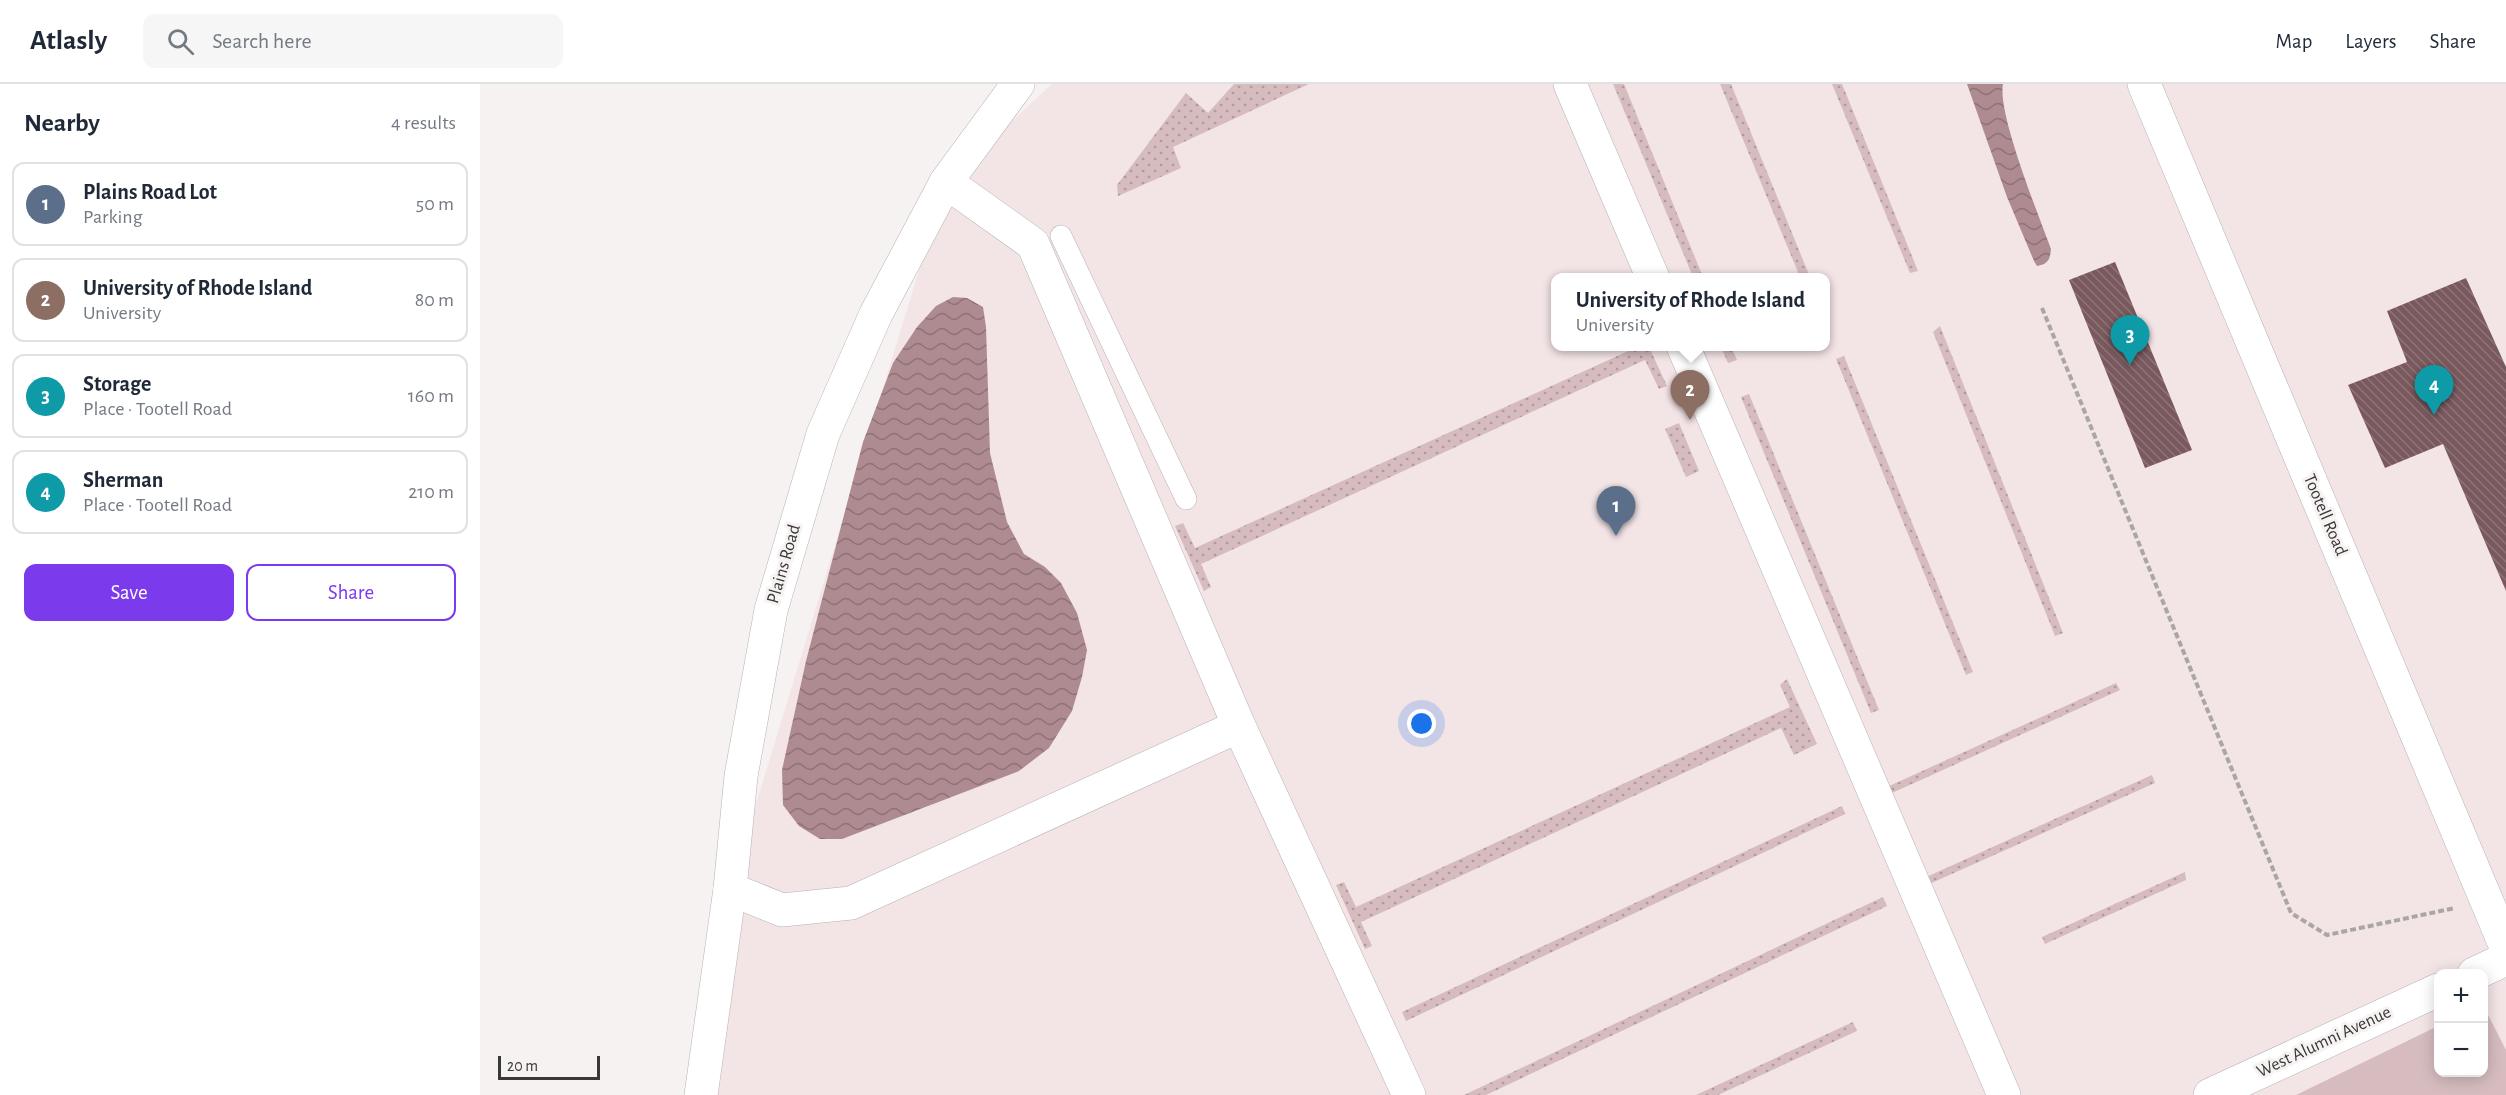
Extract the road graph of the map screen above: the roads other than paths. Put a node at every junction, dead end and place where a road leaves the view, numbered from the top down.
1 (1018, 84) edge
2 (1570, 84) edge
3 (2144, 84) edge
4 (946, 182) junction
5 (1061, 236) dead end
6 (1651, 273) edge
7 (1685, 351) edge
8 (1186, 499) dead end
9 (1239, 726) junction
10 (730, 889) junction
11 (2506, 947) edge
12 (2506, 959) edge
13 (2485, 969) edge
14 (2434, 992) edge
15 (701, 1095) edge
16 (1409, 1095) edge
17 (2004, 1095) edge
18 (2210, 1095) edge

1 - 4 street, Plains Road
2 - 6 street
3 - 11 street, Tootell Road
4 - 9 street
4 - 10 street, Plains Road
5 - 8 lane
7 - 17 street
9 - 10 street
9 - 16 street
10 - 15 street, Plains Road
12 - 13 street
14 - 18 street, West Alumni Avenue

